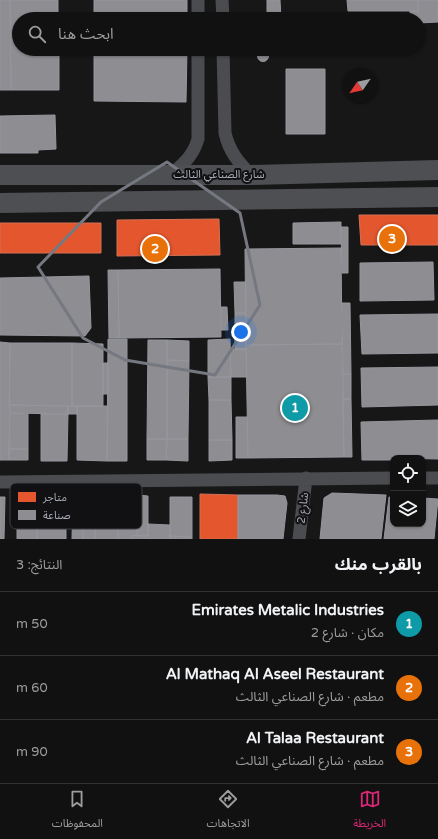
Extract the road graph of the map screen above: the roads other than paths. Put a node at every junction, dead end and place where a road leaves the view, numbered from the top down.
1 (198, 0) edge
2 (222, 0) edge
3 (198, 12) edge
4 (223, 12) edge
5 (198, 56) edge
6 (223, 56) edge
7 (438, 170) edge
8 (0, 175) edge
9 (151, 175) junction
10 (172, 175) junction
11 (251, 175) junction
12 (438, 197) edge
13 (0, 203) edge
14 (88, 203) junction
15 (306, 478) junction
16 (390, 478) edge
17 (426, 478) edge
18 (438, 478) edge
19 (0, 482) edge
20 (299, 539) edge

1 - 3 street
2 - 4 street
5 - 10 street
6 - 11 street
7 - 11 main road, شارع الصناعي الثالث
8 - 9 main road, شارع الصناعي الثالث
9 - 10 main road, شارع الصناعي الثالث
9 - 14 main road
10 - 11 main road, شارع الصناعي الثالث
12 - 14 main road
13 - 14 main road
15 - 16 street
15 - 19 street
15 - 20 street, شارع 2
17 - 18 street

